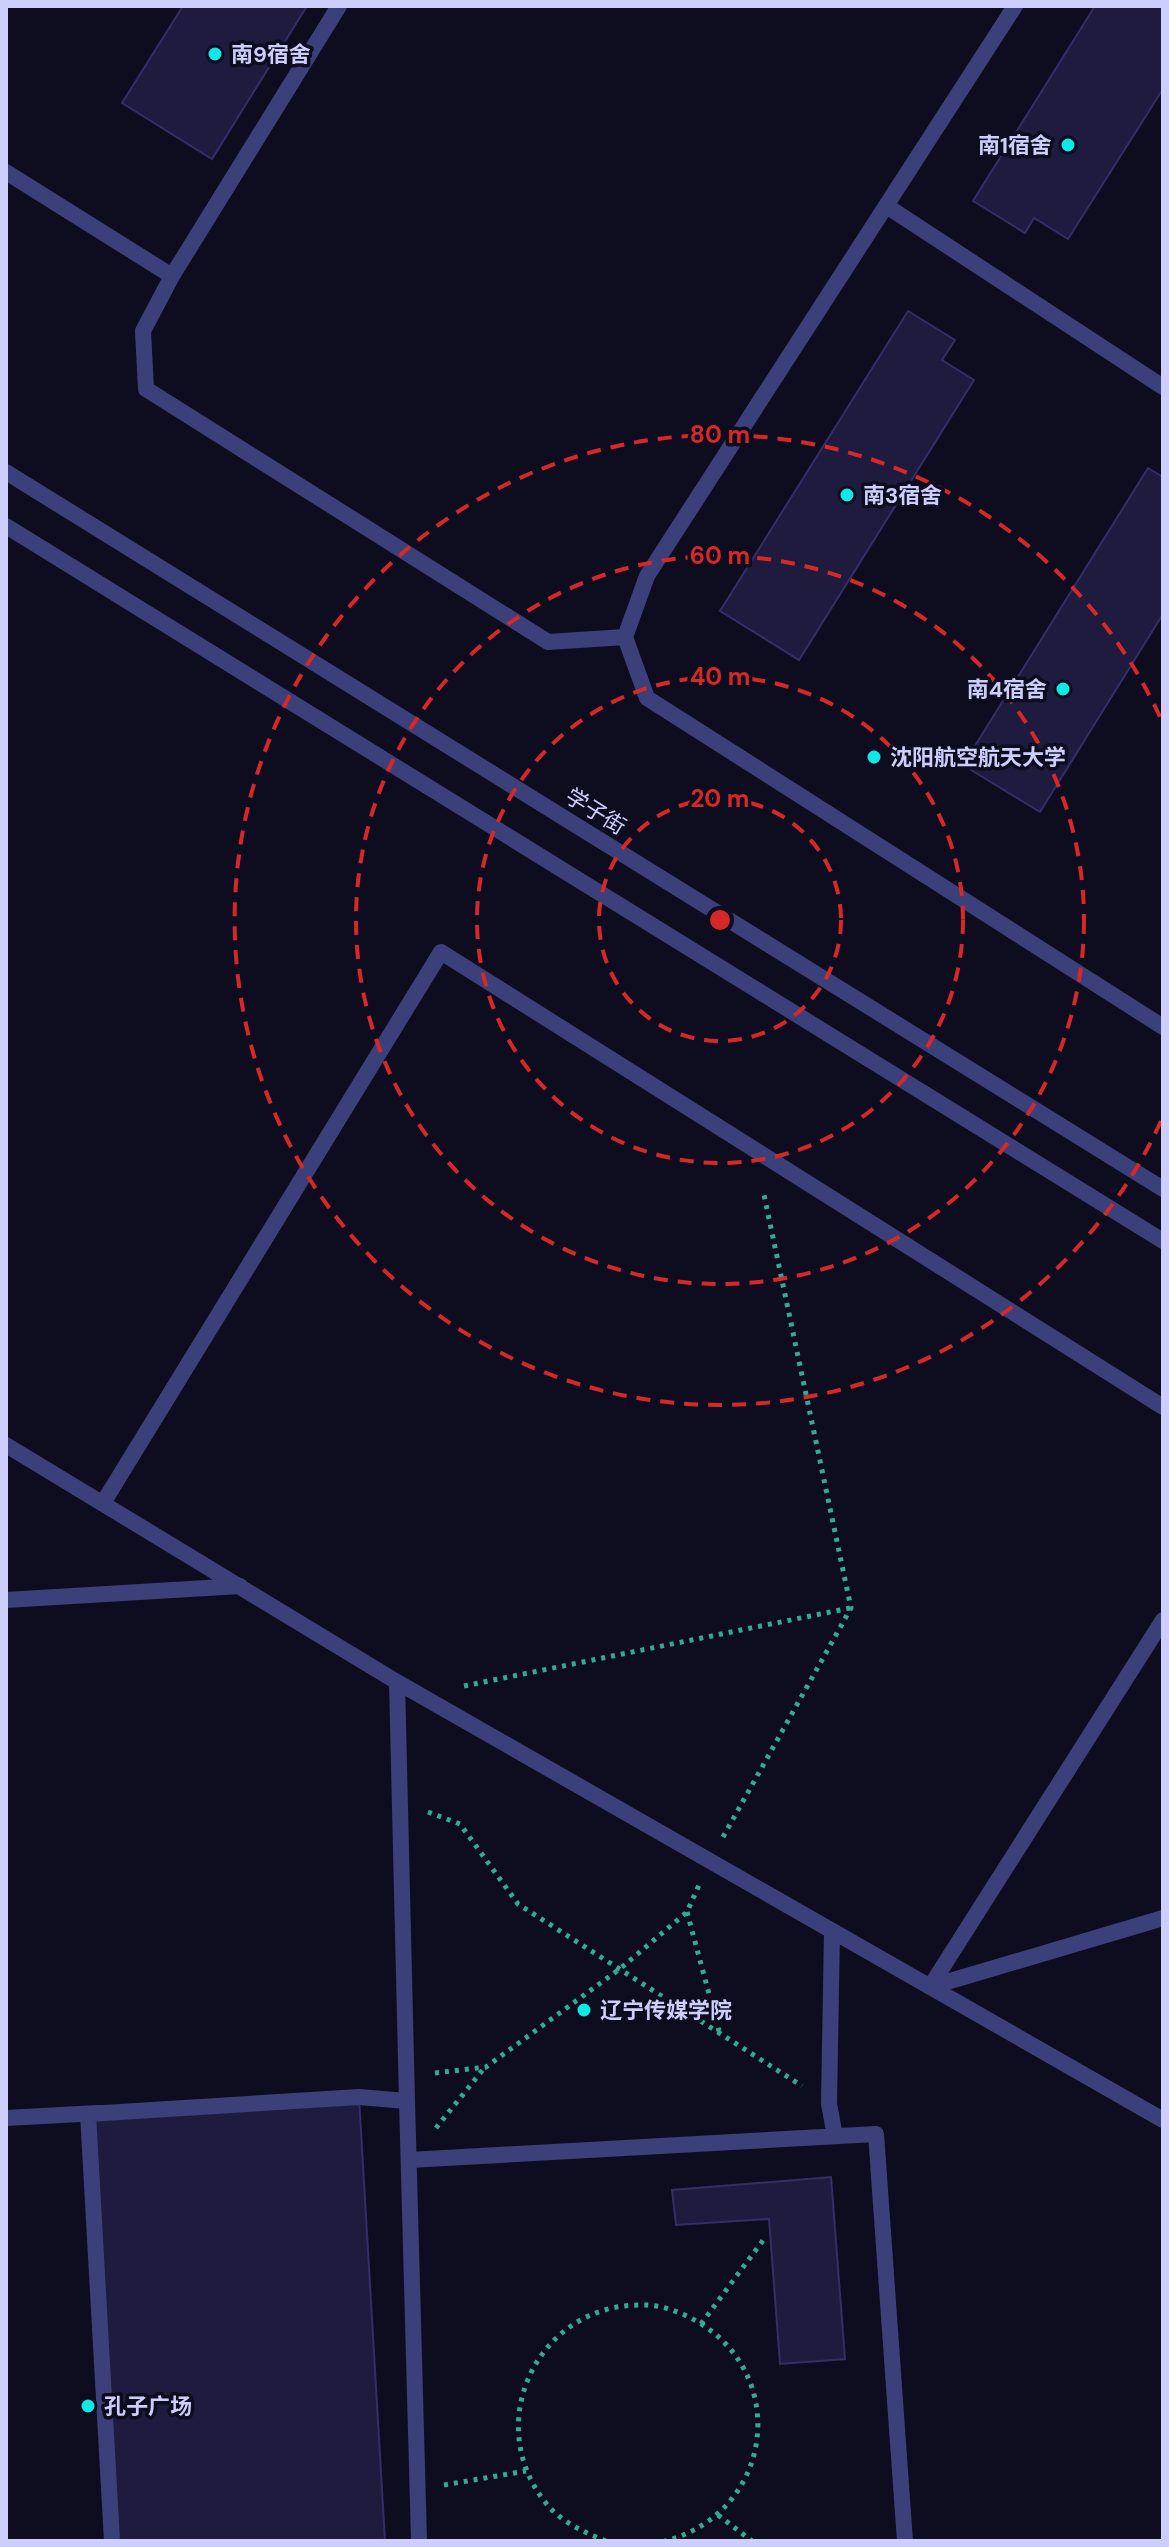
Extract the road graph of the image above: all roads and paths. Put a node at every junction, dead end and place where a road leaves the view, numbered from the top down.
1 (339, 6) edge
2 (1015, 6) edge
3 (6, 172) edge
4 (888, 207) junction
5 (172, 276) junction
6 (1163, 387) edge
7 (6, 472) edge
8 (6, 526) edge
9 (625, 637) junction
10 (1163, 1027) edge
11 (755, 1150) junction
12 (1163, 1189) edge
13 (1163, 1241) edge
14 (1163, 1407) edge
15 (6, 1445) edge
16 (103, 1503) junction
17 (240, 1586) junction
18 (6, 1600) edge
19 (851, 1608) junction
20 (1163, 1620) edge
21 (397, 1682) junction
22 (421, 1695) junction
23 (400, 1801) junction
24 (710, 1861) junction
25 (1163, 1918) edge
26 (832, 1931) junction
27 (621, 1968) junction
28 (930, 1987) junction
29 (719, 2032) junction
30 (486, 2067) junction
31 (407, 2077) junction
32 (407, 2101) junction
33 (829, 2104) junction
34 (107, 2113) junction
35 (6, 2118) edge
36 (1163, 2120) edge
37 (835, 2136) junction
38 (409, 2160) junction
39 (764, 2239) dead end
40 (701, 2324) junction
41 (526, 2471) junction
42 (418, 2490) junction
43 (718, 2515) junction
44 (112, 2541) edge
45 (419, 2541) edge
46 (606, 2541) edge
47 (665, 2541) edge
48 (752, 2541) edge
49 (905, 2541) edge

1 - 5 street
2 - 4 street
3 - 5 street
4 - 6 street
4 - 9 street
5 - 9 street
7 - 12 street, 学子街
8 - 13 street
9 - 10 street
11 - 14 street
11 - 16 street
11 - 19 path
15 - 16 street
16 - 17 street
17 - 18 street
17 - 21 street
19 - 22 path
19 - 24 path
20 - 28 street
21 - 22 street
21 - 23 street
22 - 24 street
23 - 27 path
23 - 31 street
24 - 26 street
25 - 28 street
26 - 28 street
26 - 33 street
27 - 29 path
27 - 29 path
27 - 30 path
28 - 36 street
29 - 33 path
30 - 31 path
30 - 38 path
31 - 32 street
32 - 34 street
32 - 38 street
33 - 37 street
34 - 35 street
34 - 44 street
37 - 38 street
37 - 49 street
38 - 42 street
39 - 40 path
40 - 41 path
40 - 43 path
41 - 42 path
41 - 46 path
42 - 45 street
43 - 47 path
43 - 48 path

